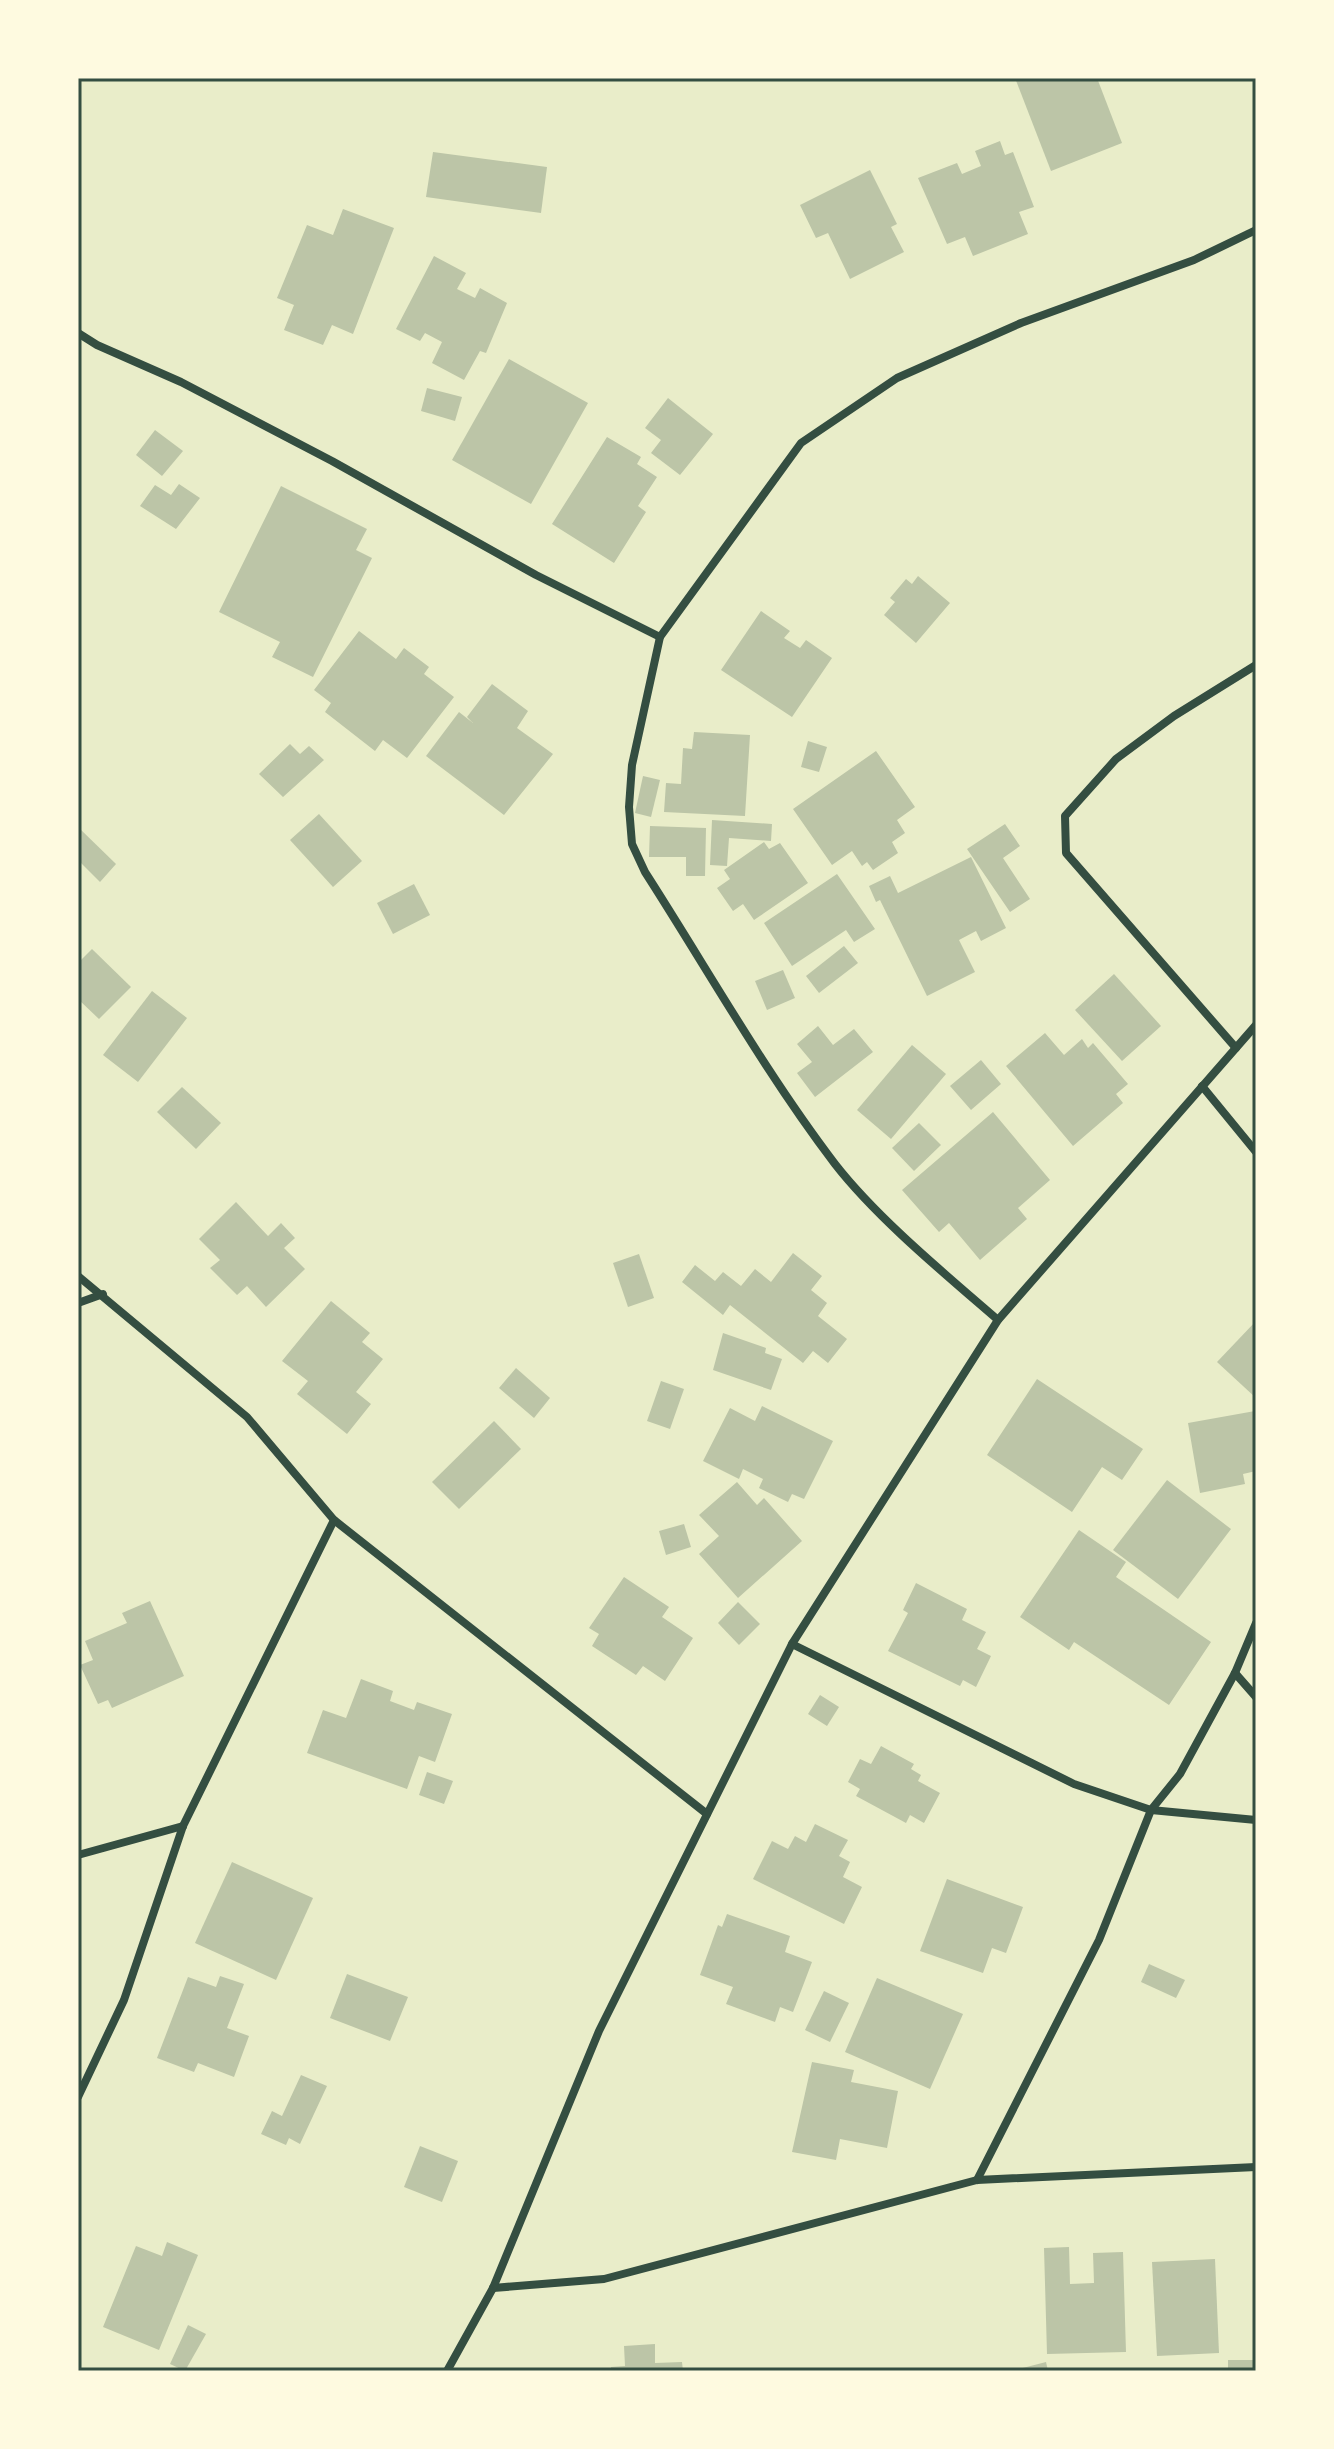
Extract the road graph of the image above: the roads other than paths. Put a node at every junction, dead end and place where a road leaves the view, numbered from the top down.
1 (1256, 230) edge
2 (78, 333) edge
3 (660, 637) junction
4 (1256, 665) edge
5 (1256, 1025) edge
6 (1236, 1048) junction
7 (1202, 1086) junction
8 (1256, 1152) edge
9 (78, 1276) edge
10 (103, 1294) junction
11 (78, 1303) edge
12 (998, 1320) junction
13 (334, 1520) junction
14 (1256, 1623) edge
15 (792, 1644) junction
16 (1235, 1673) junction
17 (1256, 1697) edge
18 (1151, 1810) junction
19 (707, 1814) junction
20 (1256, 1820) edge
21 (183, 1826) junction
22 (78, 1855) edge
23 (78, 2097) edge
24 (1256, 2167) edge
25 (977, 2180) junction
26 (493, 2288) junction
27 (447, 2371) edge

1 - 3 street
2 - 3 street
3 - 12 street
4 - 6 street
5 - 6 street
6 - 7 street
7 - 8 street
7 - 12 street
9 - 10 street
10 - 11 street
10 - 13 street
12 - 15 street
13 - 19 street
13 - 21 street
14 - 16 street
15 - 18 street
15 - 19 street
16 - 17 street
16 - 18 street
18 - 20 street
18 - 25 street
19 - 26 street
21 - 22 street
21 - 23 street
24 - 25 street
25 - 26 street
26 - 27 street

